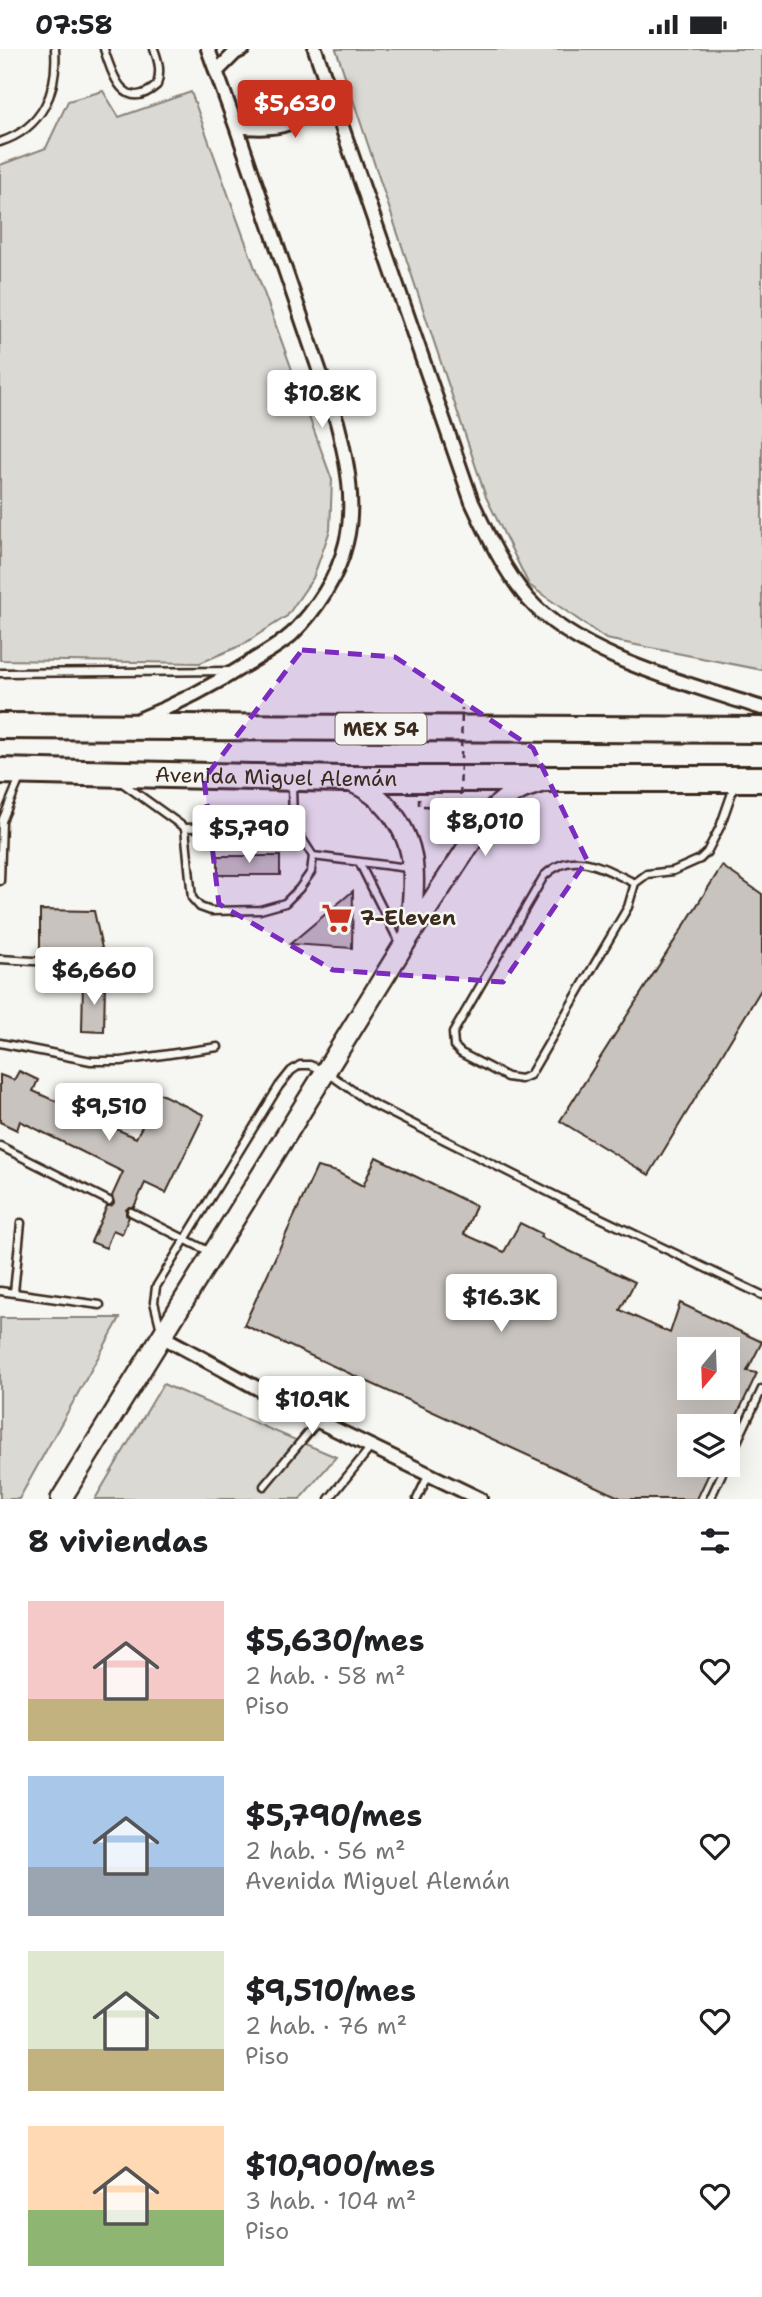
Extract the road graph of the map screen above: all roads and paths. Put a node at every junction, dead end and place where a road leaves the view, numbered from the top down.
1 (55, 49) edge
2 (104, 49) edge
3 (154, 49) edge
4 (208, 49) edge
5 (243, 49) edge
6 (314, 49) edge
7 (216, 72) junction
8 (328, 89) junction
9 (236, 126) junction
10 (0, 142) edge
11 (237, 671) junction
12 (0, 673) edge
13 (462, 708) dead end
14 (762, 708) edge
15 (0, 726) edge
16 (121, 726) junction
17 (762, 730) edge
18 (11, 771) edge
19 (108, 773) junction
20 (292, 778) junction
21 (560, 778) junction
22 (343, 779) junction
23 (737, 779) junction
24 (762, 779) edge
25 (419, 806) dead end
26 (3, 812) edge
27 (293, 825) junction
28 (185, 828) junction
29 (313, 856) junction
30 (359, 862) junction
31 (413, 869) junction
32 (0, 881) edge
33 (635, 883) junction
34 (406, 942) junction
35 (0, 959) edge
36 (67, 963) dead end
37 (0, 1043) edge
38 (218, 1047) dead end
39 (325, 1072) junction
40 (0, 1146) edge
41 (109, 1201) dead end
42 (131, 1212) dead end
43 (21, 1223) dead end
44 (185, 1239) junction
45 (214, 1254) junction
46 (0, 1291) edge
47 (14, 1292) junction
48 (762, 1295) edge
49 (100, 1305) dead end
50 (163, 1337) junction
51 (762, 1389) edge
52 (318, 1421) junction
53 (740, 1436) edge
54 (372, 1447) junction
55 (429, 1474) junction
56 (720, 1477) edge
57 (264, 1486) dead end
58 (61, 1499) edge
59 (329, 1499) edge
60 (417, 1499) edge
61 (480, 1499) edge
62 (710, 1499) edge

1 - 10 lane
2 - 3 lane
4 - 7 street
5 - 7 street
6 - 8 street
7 - 9 street
8 - 9 street
8 - 14 street
9 - 11 street
11 - 12 lane
11 - 16 street
13 - 25 path, bridge
15 - 16 highway, MEX 54
16 - 17 highway, MEX 54
18 - 19 highway, Avenida Miguel Alemán
18 - 26 lane
19 - 20 highway, Avenida Miguel Alemán
19 - 28 lane
20 - 22 highway, Avenida Miguel Alemán
20 - 27 lane
21 - 22 highway, Avenida Miguel Alemán
21 - 23 highway, Avenida Miguel Alemán
21 - 34 main road
22 - 31 main road
23 - 24 highway, Avenida Miguel Alemán
23 - 33 lane
26 - 32 lane
27 - 28 lane
27 - 29 lane
28 - 29 lane
29 - 30 lane
30 - 31 lane
30 - 34 lane
31 - 34 main road
33 - 33 lane
34 - 39 main road
35 - 36 lane
37 - 38 lane
39 - 44 lane
39 - 45 main road
39 - 48 lane
40 - 41 lane
42 - 44 lane
43 - 47 lane
44 - 45 lane
44 - 50 lane
45 - 50 main road
46 - 47 lane
47 - 49 lane
50 - 52 street
50 - 58 main road
51 - 53 lane
52 - 54 street
52 - 57 lane
54 - 55 street
54 - 59 lane
55 - 60 lane
55 - 61 street
56 - 62 lane

